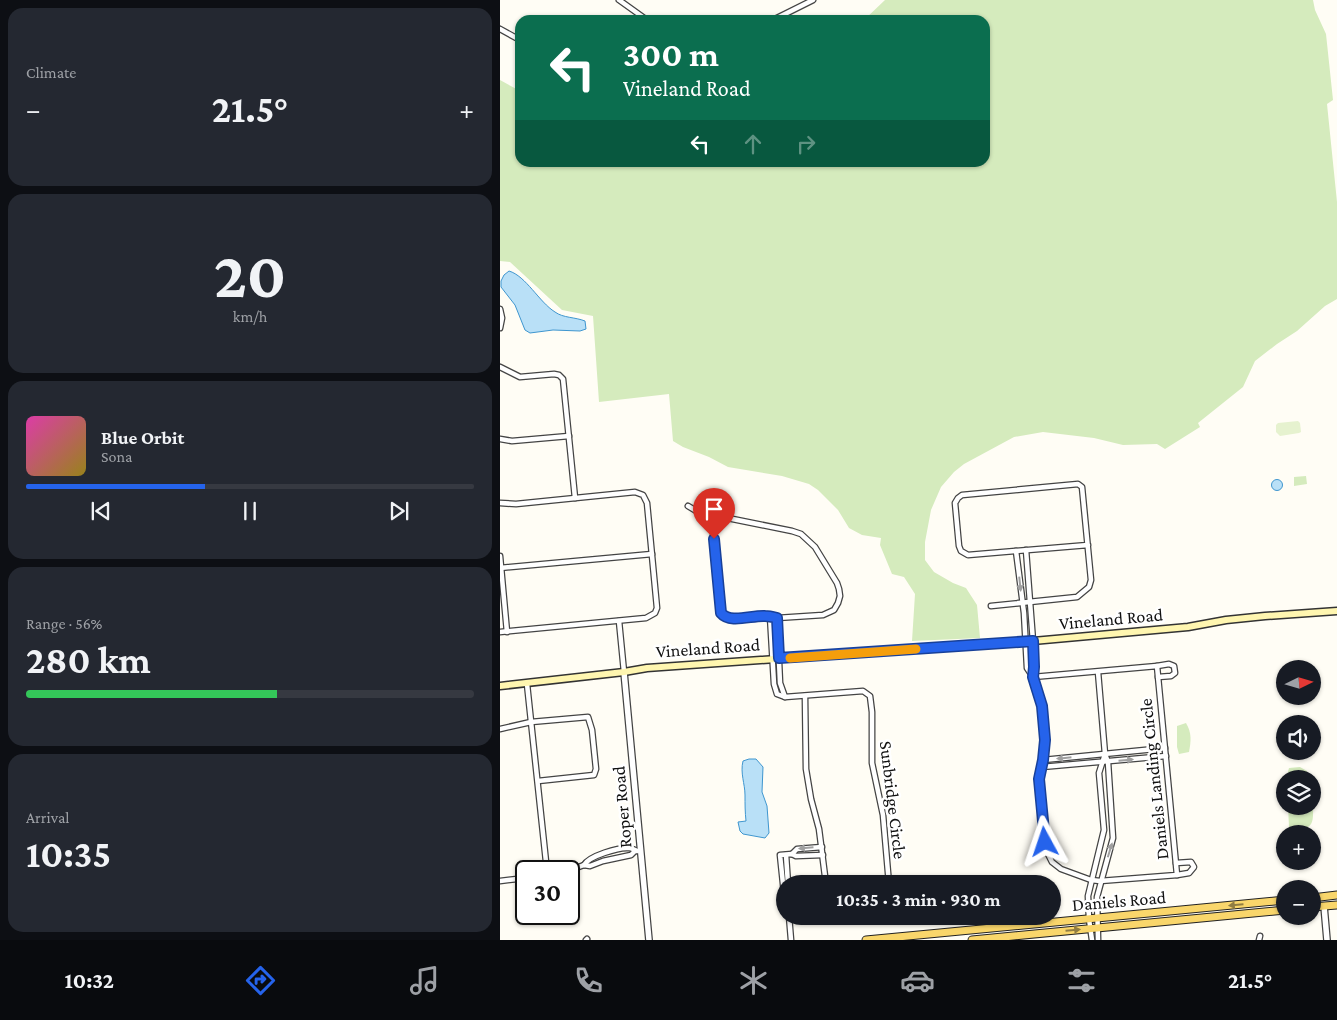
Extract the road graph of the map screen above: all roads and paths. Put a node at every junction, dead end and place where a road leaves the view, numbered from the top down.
1 (619, 0) edge
2 (813, 0) edge
3 (640, 15) edge
4 (783, 15) edge
5 (500, 28) edge
6 (515, 37) edge
7 (500, 309) edge
8 (500, 328) edge
9 (500, 367) edge
10 (569, 436) junction
11 (500, 439) edge
12 (575, 498) junction
13 (500, 503) edge
14 (688, 506) dead end
15 (713, 515) junction
16 (1088, 545) junction
17 (1026, 550) junction
18 (1016, 551) junction
19 (652, 554) junction
20 (500, 556) edge
21 (501, 568) edge
22 (1022, 602) junction
23 (1030, 602) junction
24 (990, 606) dead end
25 (1337, 612) edge
26 (770, 616) junction
27 (1024, 617) junction
28 (1031, 617) junction
29 (777, 618) junction
30 (619, 621) junction
31 (500, 632) edge
32 (507, 632) junction
33 (1030, 642) junction
34 (776, 659) junction
35 (1027, 662) junction
36 (1034, 662) junction
37 (1157, 666) junction
38 (624, 672) junction
39 (1098, 672) junction
40 (1033, 677) junction
41 (1158, 677) junction
42 (527, 684) junction
43 (774, 684) junction
44 (780, 684) junction
45 (500, 686) edge
46 (785, 696) junction
47 (805, 696) junction
48 (531, 722) junction
49 (500, 729) edge
50 (1165, 748) junction
51 (1105, 754) junction
52 (1166, 756) junction
53 (1043, 760) junction
54 (1101, 762) junction
55 (1108, 762) junction
56 (1042, 767) junction
57 (538, 781) junction
58 (822, 847) junction
59 (638, 851) junction
60 (600, 854) junction
61 (792, 854) junction
62 (786, 855) junction
63 (823, 855) junction
64 (546, 860) edge
65 (603, 861) junction
66 (1176, 863) junction
67 (584, 865) junction
68 (580, 866) edge
69 (782, 875) edge
70 (787, 875) edge
71 (825, 875) edge
72 (888, 875) edge
73 (1178, 875) junction
74 (515, 879) edge
75 (500, 880) edge
76 (1091, 880) junction
77 (1100, 880) junction
78 (1337, 895) edge
79 (1088, 896) junction
80 (1097, 896) junction
81 (1321, 897) edge
82 (1276, 903) edge
83 (1337, 905) edge
84 (1321, 906) edge
85 (1324, 906) junction
86 (1276, 910) edge
87 (1273, 911) junction
88 (1276, 911) edge
89 (1092, 919) junction
90 (790, 925) edge
91 (1094, 929) junction
92 (649, 940) edge
93 (791, 940) edge
94 (866, 940) edge
95 (972, 940) edge
96 (1092, 940) edge
97 (1098, 940) edge
98 (1327, 940) edge

1 - 3 street
2 - 4 street
5 - 6 street
7 - 8 street
9 - 10 street
10 - 11 street
10 - 12 street
12 - 13 street
12 - 19 street
14 - 15 street
15 - 26 street
15 - 29 street
16 - 17 street
16 - 18 street
16 - 23 street
17 - 18 street
17 - 23 street
18 -> 22 street
19 - 21 street
19 - 30 street
20 - 21 street
21 - 32 street
22 - 23 street
22 - 24 street
22 - 27 street
23 - 28 street
25 - 33 main road, Vineland Road
26 - 29 street
26 - 34 street
27 - 28 street
27 - 33 street
28 - 33 street
29 - 34 street
30 - 32 street
30 - 38 street
31 - 32 street
33 - 34 main road, Vineland Road
33 - 35 street, Daniels Landing Circle
33 - 36 street, Daniels Landing Circle
34 - 38 main road, Vineland Road
34 - 43 street
34 - 44 street
35 - 36 street
35 - 40 street, Daniels Landing Circle
36 - 40 street, Daniels Landing Circle
37 - 39 street
37 - 41 street, Daniels Landing Circle
37 - 41 street
38 - 42 main road, Vineland Road
38 - 59 street, Roper Road
39 - 40 street
39 - 51 street
40 - 53 street, Daniels Landing Circle
41 - 50 street, Daniels Landing Circle
42 - 45 main road, Vineland Road
42 - 48 street
43 - 44 street
43 - 46 street
44 - 46 street
46 - 47 street, Sunbridge Circle
47 - 58 street
47 - 72 street, Sunbridge Circle
48 - 49 street
48 - 57 street
48 - 57 street
50 - 51 street
50 - 52 street, Daniels Landing Circle
51 -> 53 street
51 - 54 street
51 - 55 street
55 -> 52 street
52 - 66 street, Daniels Landing Circle
53 - 56 street, Daniels Landing Circle
54 - 55 street
54 - 56 street
54 - 76 street
77 -> 55 street
56 - 76 street, Daniels Landing Circle
57 - 64 street
58 -> 61 street
58 - 63 street
59 - 60 street
59 - 65 street
59 - 92 street, Roper Road
60 - 65 street
60 - 67 street
61 - 62 street
61 - 63 street
62 - 69 street
62 - 70 street
63 - 71 street
65 - 67 street
66 - 73 street, Daniels Landing Circle
66 - 73 street
67 - 68 street
73 - 77 street, Daniels Landing Circle
74 - 75 street
76 - 77 street, Daniels Landing Circle
76 - 79 street
77 - 80 street
78 - 81 main road
78 - 85 main road
79 - 80 street
79 - 89 street
80 - 89 street
82 -> 89 main road, Daniels Road
83 - 85 main road
84 - 85 main road
85 - 98 street
86 - 87 main road
87 - 88 main road, Daniels Road
87 - 91 main road, Daniels Road
89 - 91 street
89 - 91 street
89 - 94 main road, Daniels Road
90 - 93 street
95 -> 91 main road, Daniels Road
91 - 96 street
91 - 97 street

